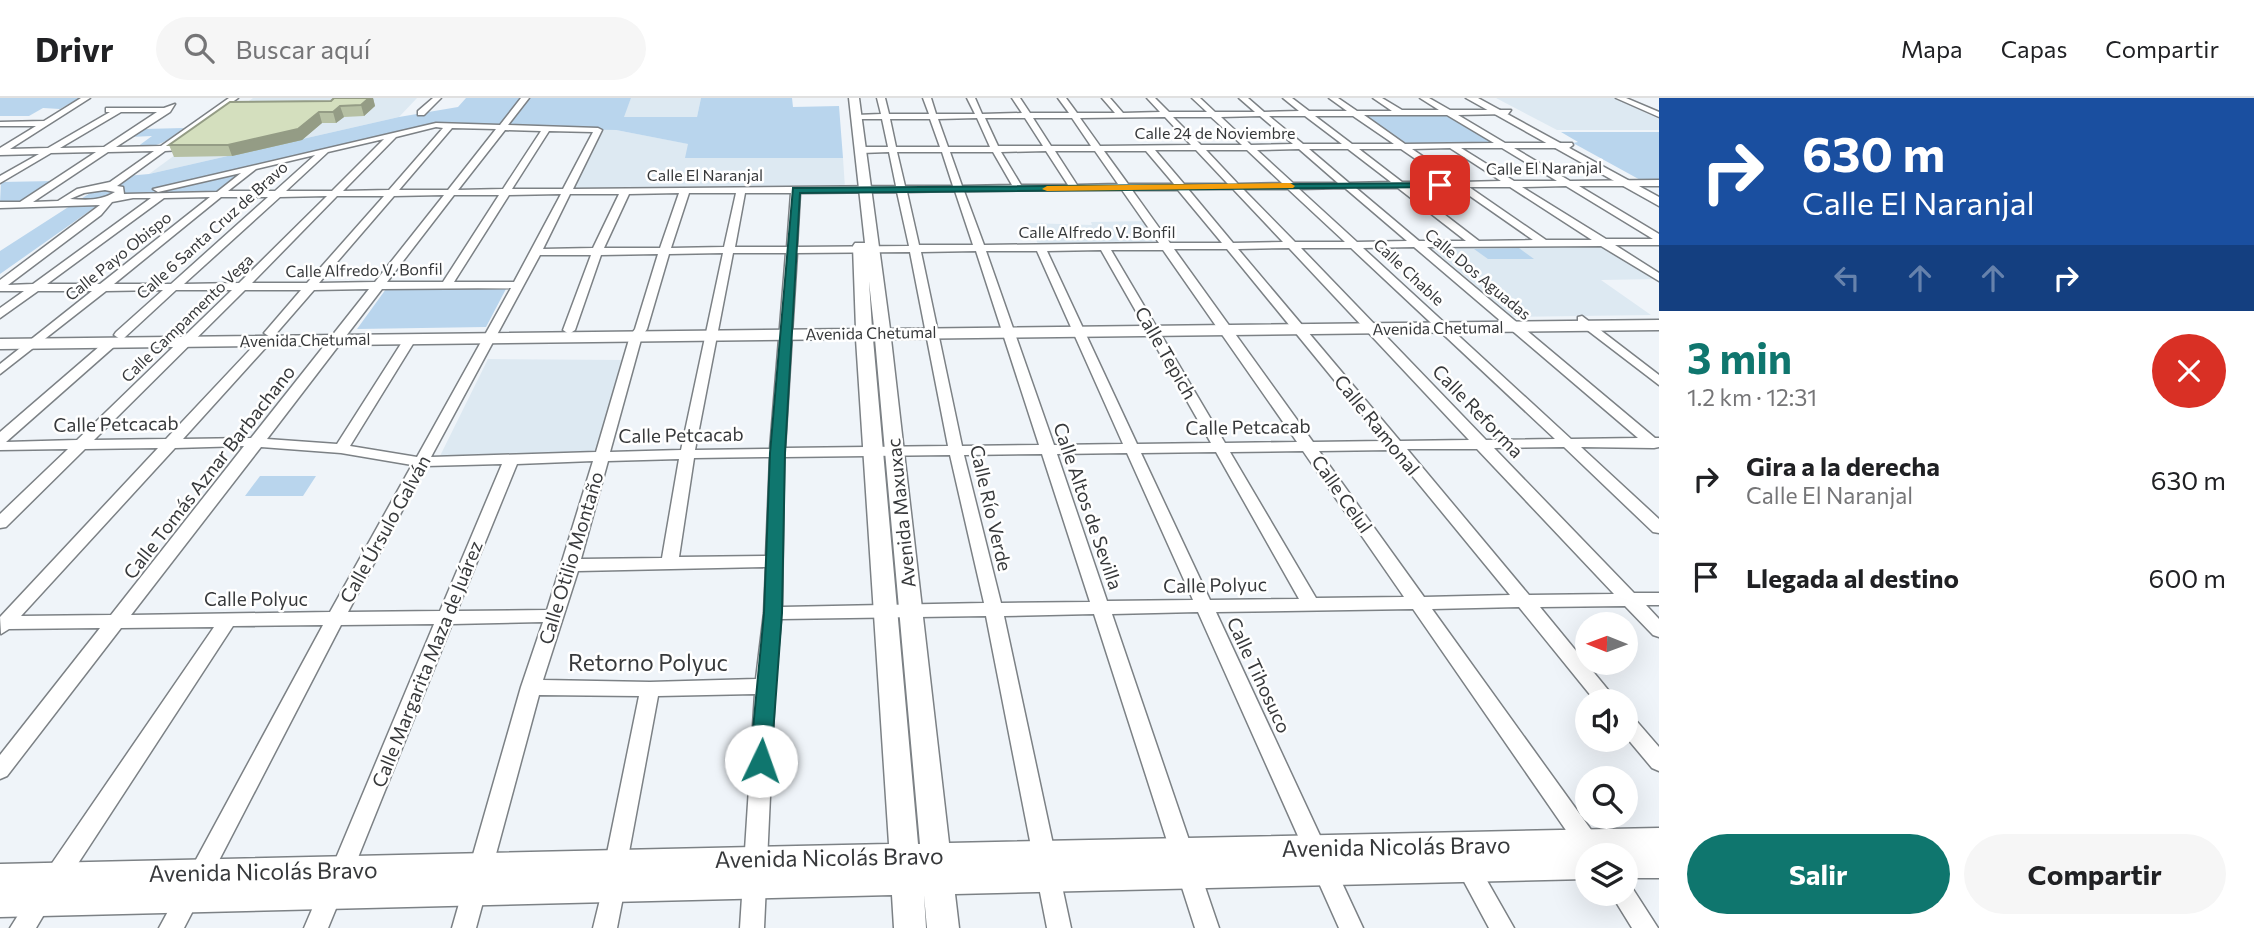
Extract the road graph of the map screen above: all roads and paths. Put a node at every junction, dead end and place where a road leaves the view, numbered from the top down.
1 (86, 98) edge
2 (233, 98) edge
3 (245, 98) edge
4 (437, 98) edge
5 (525, 98) edge
6 (845, 98) edge
7 (881, 98) edge
8 (927, 98) edge
9 (971, 98) edge
10 (1016, 98) edge
11 (1062, 98) edge
12 (1106, 98) edge
13 (1151, 98) edge
14 (1196, 98) edge
15 (1243, 98) edge
16 (1287, 98) edge
17 (1333, 98) edge
18 (1377, 98) edge
19 (1424, 98) edge
20 (1471, 98) edge
21 (1483, 98) edge
22 (1620, 98) edge
23 (855, 107) edge
24 (169, 108) joint
25 (99, 110) dead end
26 (119, 110) junction
27 (1447, 112) junction
28 (1502, 112) junction
29 (421, 113) dead end
30 (1402, 113) junction
31 (1168, 114) junction
32 (1214, 114) junction
33 (1261, 114) junction
34 (1307, 114) junction
35 (1355, 114) junction
36 (1075, 115) junction
37 (1121, 115) junction
38 (933, 116) junction
39 (979, 116) junction
40 (1027, 116) junction
41 (1659, 116) edge
42 (885, 117) junction
43 (50, 123) junction
44 (0, 124) edge
45 (450, 125) junction
46 (503, 126) junction
47 (547, 128) junction
48 (394, 134) junction
49 (1563, 145) junction
50 (1352, 146) junction
51 (1402, 146) junction
52 (1452, 146) junction
53 (1503, 146) junction
54 (1148, 147) junction
55 (1199, 147) junction
56 (1250, 147) junction
57 (1300, 147) junction
58 (163, 148) junction
59 (177, 148) junction
60 (945, 148) junction
61 (995, 148) junction
62 (1046, 148) junction
63 (1098, 148) junction
64 (107, 149) junction
65 (53, 150) junction
66 (327, 150) junction
67 (861, 150) junction
68 (892, 150) junction
69 (0, 152) edge
70 (255, 166) junction
71 (0, 180) edge
72 (1626, 183) junction
73 (1639, 183) junction
74 (1659, 183) edge
75 (1514, 184) junction
76 (1568, 184) junction
77 (1347, 185) junction
78 (1459, 185) junction
79 (1293, 186) junction
80 (1402, 186) junction
81 (1238, 187) junction
82 (100, 188) junction
83 (1125, 188) junction
84 (1183, 188) junction
85 (959, 189) junction
86 (1019, 189) junction
87 (1075, 189) junction
88 (796, 190) junction
89 (860, 190) junction
90 (901, 190) junction
91 (685, 191) junction
92 (741, 191) junction
93 (566, 192) junction
94 (625, 192) junction
95 (450, 193) junction
96 (504, 193) junction
97 (279, 194) junction
98 (337, 194) junction
99 (391, 194) junction
100 (1659, 194) edge
101 (120, 195) junction
102 (161, 195) junction
103 (219, 195) junction
104 (65, 201) junction
105 (1659, 202) edge
106 (0, 205) edge
107 (22, 205) junction
108 (1659, 240) edge
109 (1544, 243) junction
110 (1603, 243) junction
111 (1477, 244) junction
112 (1419, 245) junction
113 (1354, 246) junction
114 (1168, 247) junction
115 (1231, 247) junction
116 (1293, 247) junction
117 (978, 248) junction
118 (1041, 248) junction
119 (1105, 248) junction
120 (867, 249) junction
121 (915, 249) junction
122 (791, 251) junction
123 (536, 252) junction
124 (597, 252) junction
125 (663, 252) junction
126 (728, 252) junction
127 (1659, 278) edge
128 (447, 284) junction
129 (379, 285) junction
130 (517, 285) junction
131 (0, 286) edge
132 (310, 286) junction
133 (174, 287) junction
134 (242, 287) junction
135 (35, 288) junction
136 (103, 288) junction
137 (0, 314) edge
138 (1586, 323) junction
139 (1657, 323) edge
140 (1512, 324) junction
141 (1369, 325) junction
142 (1440, 325) junction
143 (1296, 326) junction
144 (1150, 327) junction
145 (1225, 327) junction
146 (1078, 328) junction
147 (1007, 329) junction
148 (569, 330) junction
149 (873, 330) junction
150 (933, 330) junction
151 (786, 331) junction
152 (712, 332) junction
153 (639, 333) junction
154 (491, 334) junction
155 (0, 336) edge
156 (339, 336) junction
157 (268, 337) junction
158 (191, 338) junction
159 (116, 339) junction
160 (410, 339) junction
161 (39, 340) junction
162 (0, 344) edge
163 (0, 370) edge
164 (1659, 381) edge
165 (0, 439) edge
166 (171, 441) junction
167 (257, 442) junction
168 (1568, 442) junction
169 (1483, 443) junction
170 (82, 444) junction
171 (1656, 444) edge
172 (1393, 445) junction
173 (0, 446) edge
174 (1308, 446) junction
175 (1220, 447) junction
176 (1131, 448) junction
177 (341, 449) junction
178 (1046, 449) junction
179 (956, 450) junction
180 (883, 451) junction
181 (777, 453) junction
182 (687, 454) junction
183 (602, 456) junction
184 (511, 459) junction
185 (422, 462) junction
186 (0, 523) edge
187 (1659, 528) edge
188 (774, 561) junction
189 (670, 562) junction
190 (571, 565) junction
191 (1630, 599) junction
192 (1659, 599) edge
193 (1521, 600) junction
194 (1416, 602) junction
195 (1311, 604) junction
196 (1204, 606) junction
197 (1100, 609) junction
198 (912, 610) junction
199 (993, 610) junction
200 (886, 611) junction
201 (773, 613) junction
202 (555, 616) junction
203 (447, 617) junction
204 (335, 620) junction
205 (227, 621) junction
206 (116, 622) junction
207 (2, 625) edge
208 (1659, 631) edge
209 (765, 686) junction
210 (531, 687) junction
211 (650, 689) junction
212 (1597, 689) edge
213 (1638, 737) edge
214 (1659, 762) edge
215 (0, 770) edge
216 (1659, 841) edge
217 (1582, 843) edge
218 (1638, 845) edge
219 (1575, 855) edge
220 (1462, 857) junction
221 (1320, 860) junction
222 (1186, 862) junction
223 (1638, 864) edge
224 (1659, 864) edge
225 (1046, 865) junction
226 (905, 868) junction
227 (937, 868) junction
228 (755, 872) junction
229 (615, 875) junction
230 (0, 878) edge
231 (479, 878) junction
232 (336, 882) junction
233 (194, 885) junction
234 (48, 889) junction
235 (0, 902) edge
236 (1631, 906) edge
237 (22, 928) edge
238 (171, 928) edge
239 (316, 928) edge
240 (464, 928) edge
241 (605, 928) edge
242 (752, 928) edge
243 (909, 928) edge
244 (943, 928) edge
245 (1059, 928) edge
246 (1207, 928) edge
247 (1351, 928) edge
248 (1502, 928) edge
249 (1646, 928) edge

1 - 43 street
2 - 58 street
3 - 59 street
4 - 29 street
5 - 46 street, Calle Tomás Aznar Barbachano
6 - 89 main road, Avenida Maxuxac
7 - 42 street, Calle Río Verde
8 - 38 street, Calle Altos de Sevilla
9 - 39 street
10 - 40 street
11 - 36 street, Calle Celul
12 - 37 street
13 - 31 street, Calle Reforma
14 - 32 street, Calle Chable
15 - 33 street, Calle Dos Aguadas
16 - 34 street
17 - 35 street
18 - 30 street
19 - 27 street
20 - 28 main road
21 - 28 main road
22 - 41 street
23 - 42 street
23 - 67 main road, Avenida Maxuxac
24 - 26 street
24 - 64 street
25 - 26 street
26 - 65 street
27 - 28 street
27 - 30 street
27 - 53 street
28 - 49 main road
30 - 35 street
31 - 32 street
31 - 37 street
31 - 55 street, Calle Reforma
32 - 33 street
32 - 56 street, Calle Chable
33 - 34 street
33 - 57 street, Calle Dos Aguadas
34 - 35 street
34 - 50 street
35 - 51 street
36 - 37 street
36 - 40 street
36 - 63 street, Calle Celul
38 - 39 street
38 - 42 street
38 - 60 street, Calle Altos de Sevilla
39 - 40 street
39 - 61 street
40 - 62 street
42 - 68 street, Calle Río Verde
43 - 44 street
43 - 69 street
45 - 46 street
45 - 48 street
45 - 99 street
46 - 47 street
46 - 95 street, Calle Tomás Aznar Barbachano
47 - 93 street, Calle Úrsulo Galván
47 - 96 street
48 - 66 street
48 - 98 street, Calle Campamento Vega
49 - 53 street, Calle 24 de Noviembre
49 - 72 main road
49 - 73 main road
50 - 51 street, Calle 24 de Noviembre
50 - 57 street, Calle 24 de Noviembre
50 - 80 street
51 - 52 street, Calle 24 de Noviembre
51 - 78 street
52 - 53 street, Calle 24 de Noviembre
52 - 75 street
53 - 76 street
54 - 55 street, Calle 24 de Noviembre
54 - 63 street, Calle 24 de Noviembre
54 - 84 street, Calle Ramonal
55 - 56 street, Calle 24 de Noviembre
55 - 81 street, Calle Reforma
56 - 57 street, Calle 24 de Noviembre
56 - 79 street, Calle Chable
57 - 77 street, Calle Dos Aguadas
58 - 59 street
58 - 64 street
58 - 82 street
59 - 101 street
60 - 61 street, Calle 24 de Noviembre
60 - 68 street, Calle 24 de Noviembre
60 - 85 street, Calle Altos de Sevilla
61 - 62 street, Calle 24 de Noviembre
61 - 86 street
62 - 63 street, Calle 24 de Noviembre
62 - 87 street
63 - 83 street, Calle Celul
64 - 65 street
64 - 107 street
65 - 69 street
65 - 71 street
66 - 70 street
66 - 97 street, Calle 6 Santa Cruz de Bravo
67 - 68 street, Calle 24 de Noviembre
67 - 89 main road, Avenida Maxuxac
68 - 90 street, Calle Río Verde
70 - 101 street
70 - 103 street, Calle Payo Obispo
72 - 73 street, Calle El Naranjal
72 - 76 street, Calle El Naranjal
72 - 105 main road
73 - 74 street, Calle El Naranjal
73 - 100 main road
75 - 76 street, Calle El Naranjal
75 - 78 street, Calle El Naranjal
75 - 110 street
76 - 108 street
77 - 79 street, Calle El Naranjal
77 - 80 street, Calle El Naranjal
77 - 112 street, Calle Dos Aguadas
78 - 80 street, Calle El Naranjal
78 - 109 street
79 - 81 street, Calle El Naranjal
79 - 113 street, Calle Chable
80 - 111 street
81 - 84 street, Calle El Naranjal
81 - 116 street, Calle Reforma
82 - 101 street
82 - 104 street
83 - 84 street, Calle El Naranjal
83 - 87 street, Calle El Naranjal
83 - 114 street, Calle Celul
84 - 115 street, Calle Ramonal
85 - 86 street, Calle El Naranjal
85 - 90 street, Calle El Naranjal
85 - 117 street, Calle Altos de Sevilla
86 - 87 street, Calle El Naranjal
88 - 89 street, Calle El Naranjal
88 - 92 street, Calle El Naranjal
88 - 122 street
89 - 90 street, Calle El Naranjal
89 - 120 main road, Avenida Maxuxac
90 - 121 street, Calle Río Verde
91 - 92 street, Calle El Naranjal
91 - 94 street, Calle El Naranjal
91 - 125 street, Calle Otilio Montaño
92 - 126 street
93 - 94 street, Calle El Naranjal
93 - 96 street, Calle El Naranjal
93 - 123 street, Calle Úrsulo Galván
94 - 124 street
95 - 96 street, Calle El Naranjal
95 - 99 street, Calle El Naranjal
95 - 129 street, Calle Tomás Aznar Barbachano
96 - 128 street
97 - 98 street, Calle El Naranjal
97 - 103 street, Calle El Naranjal
97 - 133 street, Calle 6 Santa Cruz de Bravo
98 - 99 street, Calle El Naranjal
98 - 134 street, Calle Campamento Vega
99 - 132 street
101 - 102 street, Calle El Naranjal
101 - 104 street
101 - 131 street
102 - 103 street, Calle El Naranjal
102 - 135 street
103 - 136 street, Calle Payo Obispo
104 - 107 street
106 - 107 street
108 - 110 street, Calle Alfredo V. Bonfil
109 - 110 street, Calle Alfredo V. Bonfil
109 - 111 street, Calle Alfredo V. Bonfil
110 - 127 street
111 - 112 street, Calle Alfredo V. Bonfil
112 - 113 street, Calle Alfredo V. Bonfil
112 - 140 street, Calle Dos Aguadas
113 - 116 street, Calle Alfredo V. Bonfil
113 - 142 street, Calle Chable
114 - 115 street, Calle Alfredo V. Bonfil
114 - 119 street, Calle Alfredo V. Bonfil
114 - 145 street, Calle Celul
115 - 116 street, Calle Alfredo V. Bonfil
115 - 143 street, Calle Ramonal
116 - 141 street, Calle Reforma
117 - 118 street, Calle Alfredo V. Bonfil
117 - 121 street, Calle Alfredo V. Bonfil
117 - 147 street, Calle Altos de Sevilla
118 - 119 street, Calle Alfredo V. Bonfil
118 - 146 street, Calle Tihosuco
119 - 144 street, Calle Tepich
120 - 121 street, Calle Alfredo V. Bonfil
120 - 122 street, Calle Alfredo V. Bonfil
120 - 149 main road, Avenida Maxuxac
121 - 150 street, Calle Río Verde
122 - 126 street, Calle Alfredo V. Bonfil
122 - 151 street
123 - 124 street, Calle Alfredo V. Bonfil
123 - 130 street, Calle Úrsulo Galván
124 - 125 street, Calle Alfredo V. Bonfil
124 - 148 street
125 - 126 street, Calle Alfredo V. Bonfil
125 - 153 street, Calle Otilio Montaño
126 - 152 street
128 - 129 street, Calle Alfredo V. Bonfil
128 - 130 street, Calle Alfredo V. Bonfil
129 - 132 street, Calle Alfredo V. Bonfil
129 - 156 street, Calle Tomás Aznar Barbachano
130 - 154 street, Calle Úrsulo Galván
131 - 135 street, Calle Alfredo V. Bonfil
132 - 134 street, Calle Alfredo V. Bonfil
132 - 157 street
133 - 134 street, Calle Alfredo V. Bonfil
133 - 136 street, Calle Alfredo V. Bonfil
133 - 159 street, Calle 6 Santa Cruz de Bravo
134 - 158 street, Calle Campamento Vega
135 - 136 street, Calle Alfredo V. Bonfil
135 - 137 street
136 - 161 street, Calle Payo Obispo
138 - 139 main road, Avenida Chetumal
138 - 140 main road, Avenida Chetumal
138 - 164 street
140 - 142 main road, Avenida Chetumal
140 - 171 street, Calle Dos Aguadas
141 - 142 main road, Avenida Chetumal
141 - 143 main road, Avenida Chetumal
141 - 169 street, Calle Reforma
142 - 168 street, Calle Chable
143 - 145 main road, Avenida Chetumal
143 - 172 street, Calle Ramonal
144 - 145 main road, Avenida Chetumal
144 - 146 main road, Avenida Chetumal
144 - 175 street, Calle Tepich
145 - 174 street, Calle Celul
146 - 147 main road, Avenida Chetumal
146 - 176 street, Calle Tihosuco
147 - 150 main road, Avenida Chetumal
147 - 178 street, Calle Altos de Sevilla
148 - 153 main road, Avenida Chetumal
148 - 154 main road, Avenida Chetumal
149 - 150 main road, Avenida Chetumal
149 - 151 main road, Avenida Chetumal
149 - 180 main road, Avenida Maxuxac
150 - 179 street, Calle Río Verde
151 - 152 main road, Avenida Chetumal
151 - 181 street
152 - 153 main road, Avenida Chetumal
152 - 182 street
153 - 154 main road, Avenida Chetumal
153 - 183 street, Calle Otilio Montaño
154 - 156 main road, Avenida Chetumal
154 - 160 main road, Avenida Chetumal
154 - 185 street, Calle Úrsulo Galván
155 - 161 main road, Avenida Chetumal
156 - 157 main road, Avenida Chetumal
156 - 160 main road, Avenida Chetumal
156 - 167 street, Calle Tomás Aznar Barbachano
157 - 158 main road, Avenida Chetumal
157 - 166 street
158 - 159 main road, Avenida Chetumal
158 - 170 street, Calle Campamento Vega
159 - 161 main road, Avenida Chetumal
159 - 165 street, Calle 6 Santa Cruz de Bravo
160 - 177 street
161 - 162 main road, Avenida Chetumal
161 - 163 street, Calle Payo Obispo
166 - 167 street, Calle Petcacab
166 - 170 street, Calle Petcacab
166 - 207 street
167 - 177 street, Calle Petcacab
167 - 206 street, Calle Tomás Aznar Barbachano
168 - 169 street, Calle Petcacab
168 - 171 street, Calle Petcacab
168 - 187 street, Calle Chable
169 - 172 street, Calle Petcacab
169 - 191 street, Calle Reforma
170 - 173 street, Calle Petcacab
170 - 186 street, Calle Campamento Vega
172 - 174 street, Calle Petcacab
172 - 193 street, Calle Ramonal
174 - 175 street, Calle Petcacab
174 - 194 street, Calle Celul
175 - 176 street, Calle Petcacab
175 - 195 street, Calle Tepich
176 - 178 street, Calle Petcacab
176 - 196 street, Calle Tihosuco
177 - 185 street, Calle Petcacab
178 - 179 street, Calle Petcacab
178 - 197 street, Calle Altos de Sevilla
179 - 180 street, Calle Petcacab
179 - 199 street, Calle Río Verde
180 - 181 street, Calle Petcacab
180 - 198 main road, Avenida Maxuxac
180 - 200 main road, Avenida Maxuxac
181 - 182 street, Calle Petcacab
181 - 188 street
182 - 183 street, Calle Petcacab
182 - 189 street
183 - 184 street, Calle Petcacab
183 - 190 street, Calle Otilio Montaño
184 - 185 street, Calle Petcacab
184 - 203 street, Calle Margarita Maza de Juárez
185 - 204 street, Calle Úrsulo Galván
188 - 189 street
188 - 201 street
189 - 190 street
190 - 202 street, Calle Otilio Montaño
191 - 192 street, Calle Polyuc
191 - 193 street, Calle Polyuc
191 - 208 street, Calle Reforma
193 - 194 street, Calle Polyuc
193 - 212 street, Calle Ramonal
194 - 195 street, Calle Polyuc
194 - 217 street, Calle Celul
195 - 196 street, Calle Polyuc
196 - 197 street, Calle Polyuc
196 - 221 street, Calle Tihosuco
197 - 199 street, Calle Polyuc
197 - 222 street, Calle Altos de Sevilla
198 - 199 street, Calle Polyuc
198 - 200 street, Calle Polyuc
198 - 227 main road, Avenida Maxuxac
199 - 225 street, Calle Río Verde
200 - 201 street, Calle Polyuc
200 - 226 main road, Avenida Maxuxac
201 - 209 street
202 - 203 street, Calle Polyuc
202 - 210 street, Calle Otilio Montaño
203 - 204 street, Calle Polyuc
203 - 232 street, Calle Margarita Maza de Juárez
204 - 205 street, Calle Polyuc
204 - 233 street, Calle Úrsulo Galván
205 - 206 street, Calle Polyuc
205 - 234 street
206 - 207 street, Calle Polyuc
206 - 215 street, Calle Tomás Aznar Barbachano
209 - 211 street, Retorno Polyuc
209 - 228 street
210 - 211 street, Retorno Polyuc
210 - 231 street, Calle Otilio Montaño
211 - 229 street
213 - 214 street
216 - 218 main road, Avenida Nicolás Bravo
219 - 220 main road, Avenida Nicolás Bravo
220 - 221 main road, Avenida Nicolás Bravo
220 - 248 street
221 - 222 main road, Avenida Nicolás Bravo
221 - 247 street, Calle Tihosuco
222 - 225 main road, Avenida Nicolás Bravo
222 - 246 street, Calle Altos de Sevilla
223 - 224 main road
225 - 227 main road, Avenida Nicolás Bravo
225 - 245 street, Calle Río Verde
226 - 227 main road, Avenida Nicolás Bravo
226 - 228 main road, Avenida Nicolás Bravo
226 - 243 main road, Avenida Maxuxac
227 - 244 main road, Avenida Maxuxac
228 - 229 main road, Avenida Nicolás Bravo
228 - 242 street
229 - 231 main road, Avenida Nicolás Bravo
229 - 241 street
230 - 234 main road, Avenida Nicolás Bravo
231 - 232 main road, Avenida Nicolás Bravo
231 - 240 street, Calle Otilio Montaño
232 - 233 main road, Avenida Nicolás Bravo
232 - 239 street, Calle Margarita Maza de Juárez
233 - 234 main road, Avenida Nicolás Bravo
233 - 238 street, Calle Úrsulo Galván
234 - 235 main road, Avenida Nicolás Bravo
234 - 237 street
236 - 249 street

